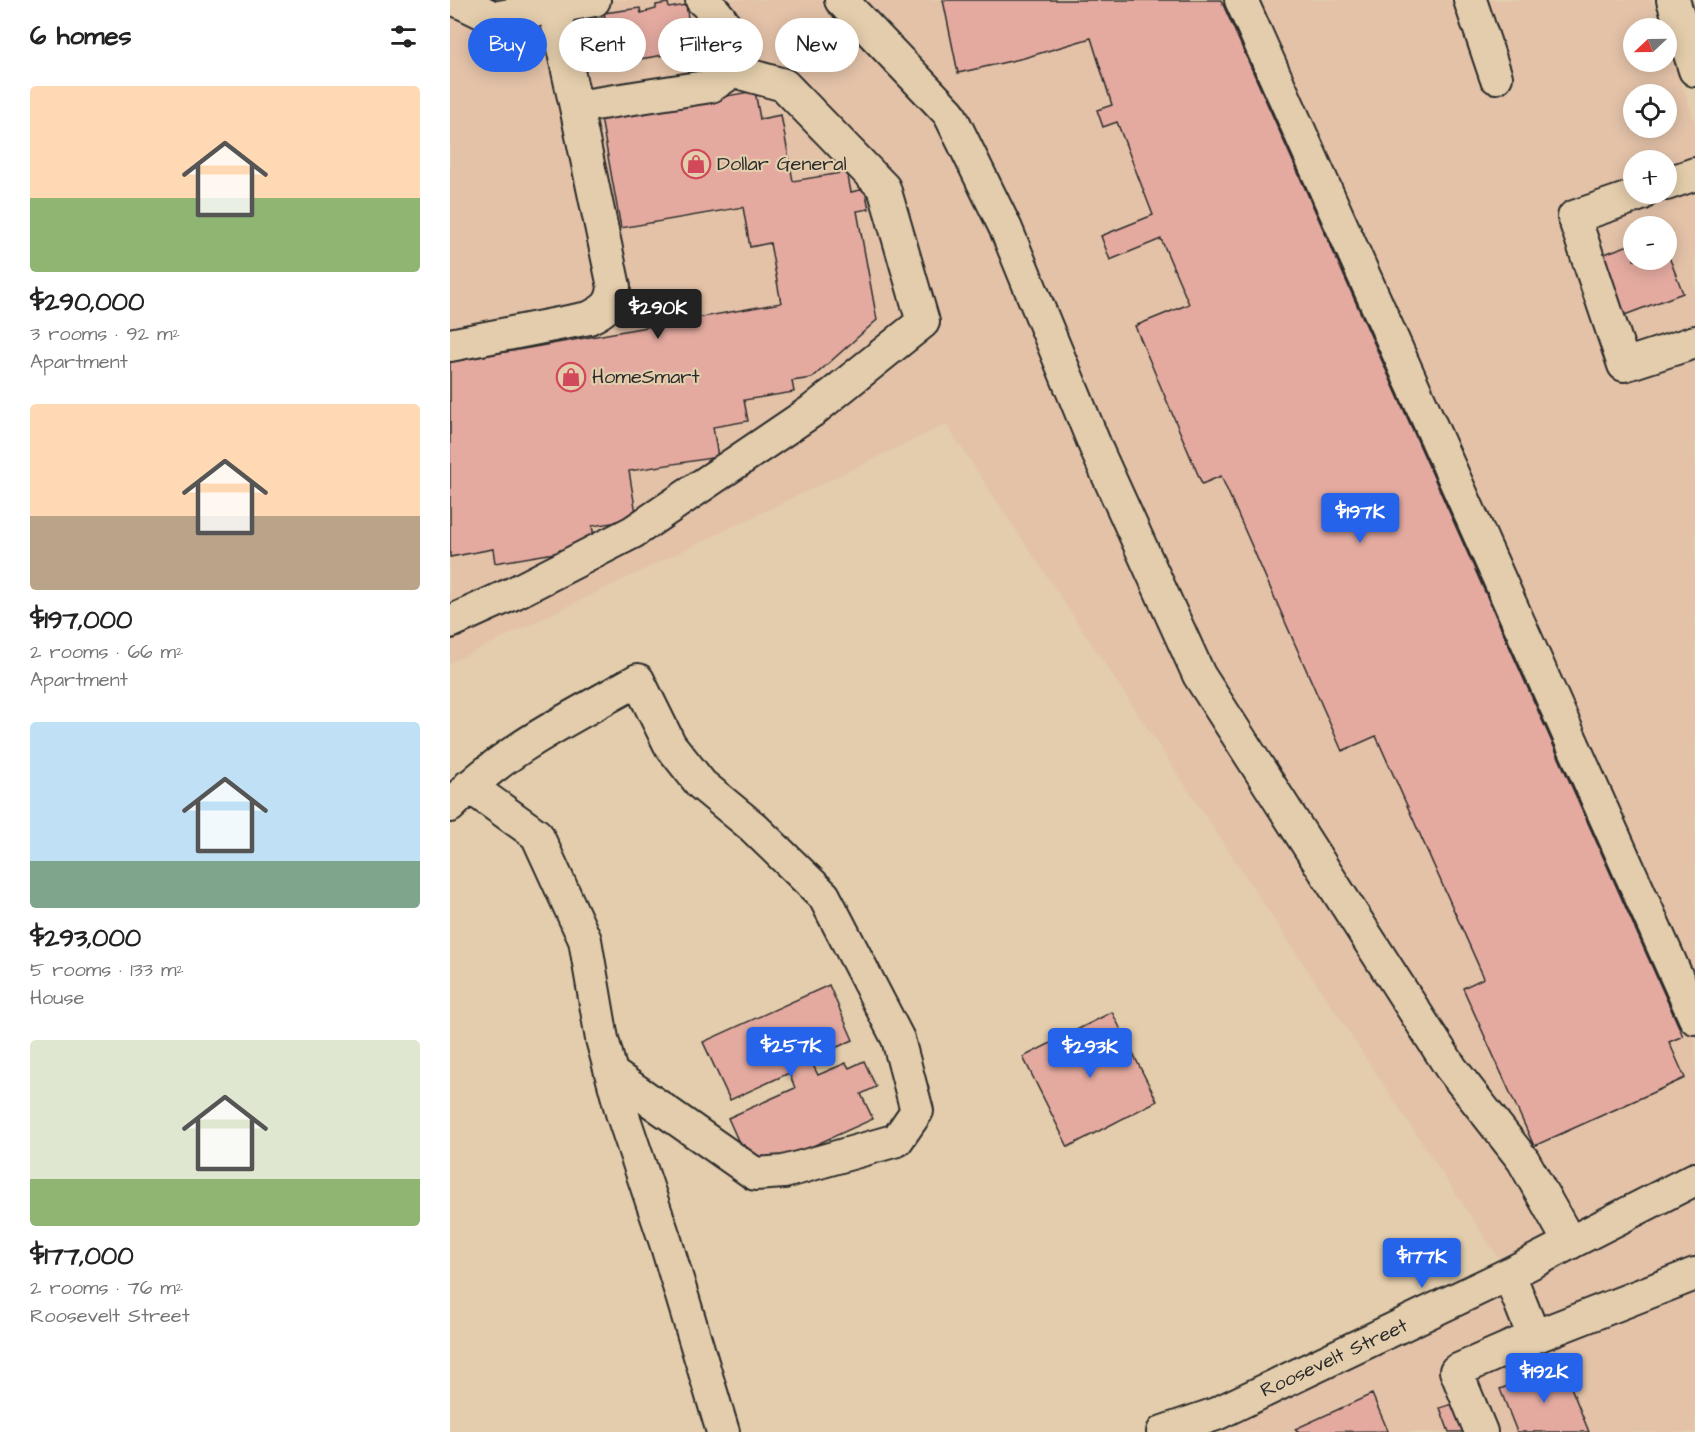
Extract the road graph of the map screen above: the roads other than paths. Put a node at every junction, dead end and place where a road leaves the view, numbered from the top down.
1 (458, 0) edge
2 (594, 0) edge
3 (702, 0) edge
4 (841, 0) edge
5 (1241, 0) edge
6 (1470, 0) edge
7 (1672, 0) edge
8 (554, 7) junction
9 (721, 18) edge
10 (1695, 70) edge
11 (732, 72) edge
12 (737, 72) edge
13 (1496, 77) dead end
14 (576, 107) junction
15 (1695, 174) edge
16 (1677, 180) edge
17 (1623, 200) edge
18 (1695, 342) edge
19 (450, 345) edge
20 (450, 622) edge
21 (459, 796) edge
22 (1695, 1018) edge
23 (611, 1073) junction
24 (1695, 1179) edge
25 (1570, 1243) junction
26 (1509, 1274) junction
27 (1695, 1274) edge
28 (1534, 1336) junction
29 (1220, 1423) edge
30 (723, 1432) edge
31 (1163, 1432) edge
32 (1481, 1432) edge

1 - 8 street
2 - 8 street
3 - 9 street
4 - 25 street
5 - 22 street
6 - 13 street
7 - 10 street
8 - 14 street
11 - 14 street
12 - 20 street
14 - 19 street
15 - 16 street
17 - 18 street
21 - 23 street
21 - 23 street
23 - 30 street
24 - 25 street, Roosevelt Street
25 - 26 street, Roosevelt Street
26 - 28 street
26 - 29 street, Roosevelt Street
27 - 28 street
28 - 32 street
29 - 31 street, Roosevelt Street

